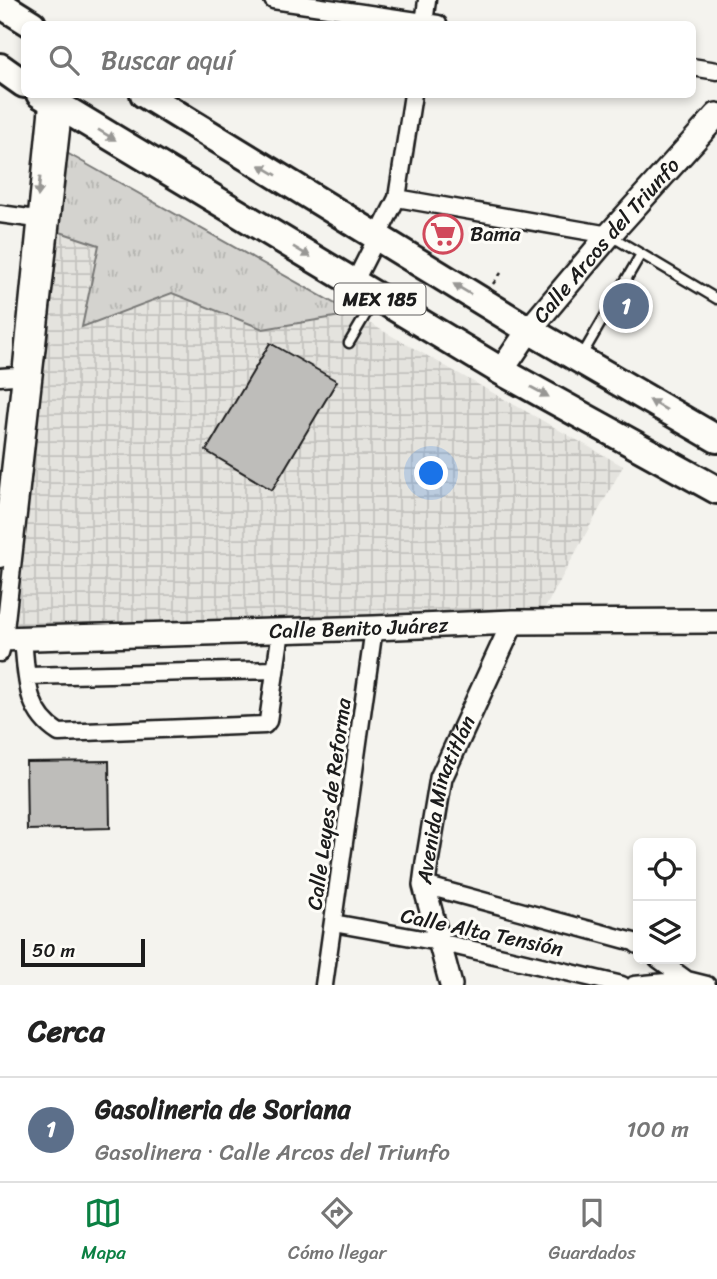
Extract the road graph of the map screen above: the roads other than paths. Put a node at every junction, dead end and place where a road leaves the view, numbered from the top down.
1 (273, 0) edge
2 (427, 0) edge
3 (0, 4) edge
4 (27, 21) edge
5 (410, 21) edge
6 (429, 21) edge
7 (0, 67) edge
8 (696, 68) edge
9 (717, 71) edge
10 (21, 82) edge
11 (53, 98) edge
12 (151, 98) edge
13 (412, 98) edge
14 (717, 115) edge
15 (397, 198) junction
16 (0, 215) edge
17 (43, 220) junction
18 (609, 234) junction
19 (377, 237) junction
20 (641, 254) junction
21 (354, 283) junction
22 (377, 296) junction
23 (717, 299) edge
24 (529, 330) junction
25 (349, 343) dead end
26 (580, 359) junction
27 (501, 371) junction
28 (27, 375) junction
29 (0, 377) edge
30 (717, 439) edge
31 (17, 465) junction
32 (717, 490) edge
33 (0, 559) edge
34 (717, 621) edge
35 (513, 622) junction
36 (374, 628) junction
37 (281, 631) junction
38 (7, 643) edge
39 (275, 670) junction
40 (27, 676) junction
41 (424, 885) junction
42 (333, 923) junction
43 (439, 942) junction
44 (633, 942) edge
45 (665, 964) edge
46 (688, 980) junction
47 (324, 985) edge
48 (451, 985) edge
49 (622, 985) edge
50 (634, 985) edge
51 (707, 985) edge

1 - 5 street
2 - 6 street
3 - 4 main road
7 - 10 main road
8 - 9 street
11 - 17 street
11 -> 21 main road, MEX 185
19 -> 12 main road, MEX 185
13 - 15 street
14 - 18 main road, Calle Arcos del Triunfo
15 - 18 street
15 - 19 street
16 - 17 street
17 - 28 street
18 - 20 lane
18 - 24 main road, Calle Arcos del Triunfo
19 - 21 street
24 -> 19 main road, MEX 185
20 - 23 lane
20 - 26 lane
21 - 22 main road, MEX 185
22 - 25 lane
22 - 27 main road, MEX 185
24 - 26 main road, MEX 185
24 - 27 main road, Calle Arcos del Triunfo
30 -> 26 main road, MEX 185
27 -> 32 main road, MEX 185
28 - 29 street
28 - 31 street
31 - 33 street
31 - 38 street
34 - 35 main road, Calle Benito Juárez
35 - 36 main road, Calle Benito Juárez
35 - 41 street, Avenida Minatitlán
36 - 37 main road, Calle Benito Juárez
36 - 42 street, Calle Leyes de Reforma
37 - 38 main road, Calle Benito Juárez
37 - 39 street
38 - 40 street
39 - 40 street
39 - 40 street
41 - 43 street, Avenida Minatitlán
41 - 44 street
42 - 43 street, Calle Alta Tensión
42 - 47 street, Calle Leyes de Reforma
43 - 48 street, Avenida Minatitlán
43 - 49 street, Calle Alta Tensión
45 - 46 street
46 - 50 street
46 - 51 street

